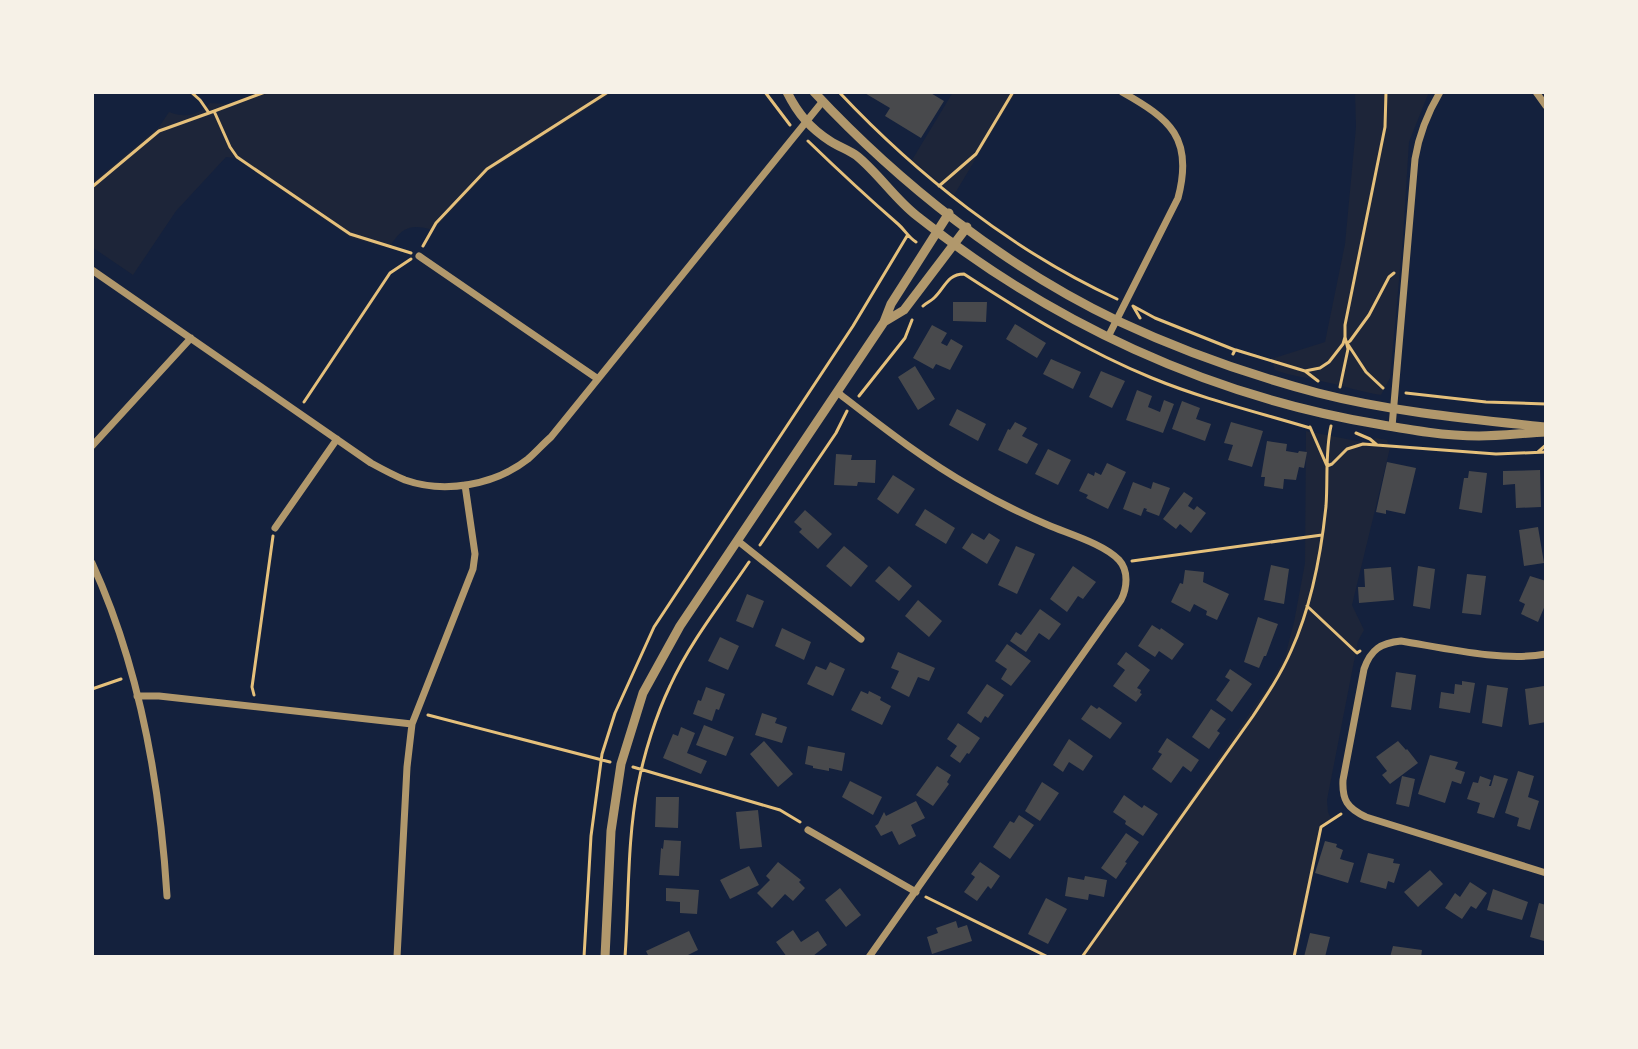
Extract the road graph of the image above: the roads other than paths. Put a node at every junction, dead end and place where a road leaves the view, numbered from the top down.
1 (787, 92) edge
2 (814, 92) edge
3 (1122, 92) edge
4 (1440, 92) edge
5 (1536, 92) edge
6 (823, 101) junction
7 (1546, 106) edge
8 (806, 123) junction
9 (949, 213) junction
10 (967, 227) junction
11 (936, 231) junction
12 (954, 244) junction
13 (419, 256) road end
14 (92, 270) edge
15 (1117, 320) junction
16 (884, 322) junction
17 (1108, 337) junction
18 (191, 338) junction
19 (598, 379) junction
20 (837, 392) junction
21 (1393, 407) junction
22 (1392, 427) junction
23 (1546, 430) edge
24 (337, 439) junction
25 (92, 446) edge
26 (465, 485) junction
27 (275, 528) road end
28 (738, 541) junction
29 (92, 563) edge
30 (861, 639) dead end
31 (1546, 654) edge
32 (137, 696) junction
33 (412, 724) junction
34 (808, 830) road end
35 (1546, 873) edge
36 (916, 892) junction
37 (167, 896) dead end
38 (397, 957) edge
39 (605, 957) edge
40 (869, 957) edge

1 - 8 street
2 - 6 street
3 - 15 street
4 - 21 street
5 - 7 street
6 - 8 street
6 - 9 street
8 - 11 street
8 - 19 street
9 - 10 street
9 - 11 street
10 - 12 street
10 - 15 street
11 - 12 street
11 - 16 street
12 - 16 street
12 - 17 street
13 - 19 street
14 - 18 street
15 - 17 street
15 - 21 street
16 - 20 street
17 - 22 street
18 - 24 street
18 - 25 street
19 - 26 street
20 - 28 street
20 - 36 street
21 - 22 street
21 - 23 street
22 - 23 street
24 - 26 street
24 - 27 street
26 - 33 street
28 - 30 street
28 - 39 street
29 - 32 street
31 - 35 street
32 - 33 street
32 - 37 street
33 - 38 street
34 - 36 street
36 - 40 street

